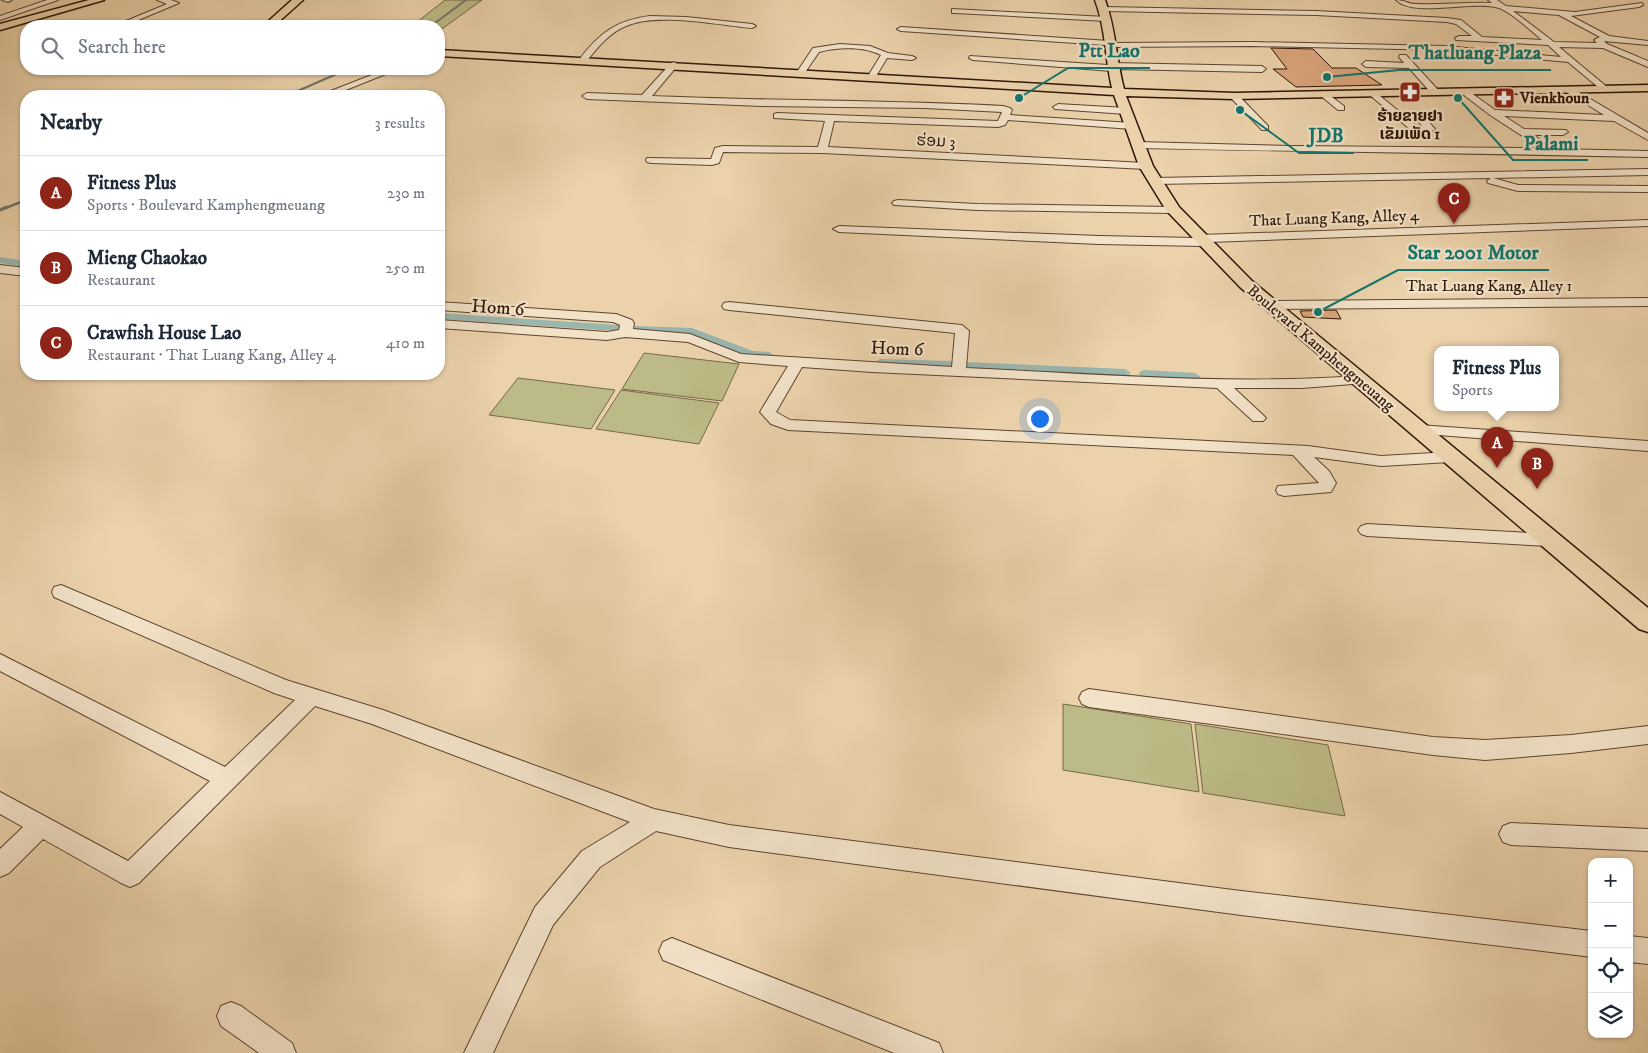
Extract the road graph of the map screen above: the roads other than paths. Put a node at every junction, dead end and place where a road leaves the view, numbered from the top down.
1 (54, 0) edge
2 (99, 0) edge
3 (161, 0) edge
4 (298, 0) edge
5 (1400, 0) edge
6 (1619, 0) edge
7 (1493, 1) edge
8 (1524, 3) dead end
9 (1639, 4) junction
10 (1503, 7) junction
11 (1648, 7) edge
12 (655, 8) dead end
13 (1104, 9) edge
14 (0, 10) edge
15 (955, 11) dead end
16 (19, 12) junction
17 (1560, 13) junction
18 (1575, 14) junction
19 (0, 18) edge
20 (642, 18) junction
21 (43, 20) edge
22 (133, 20) edge
23 (275, 20) edge
24 (1597, 22) dead end
25 (20, 26) edge
26 (752, 26) dead end
27 (0, 28) edge
28 (901, 29) dead end
29 (1451, 38) dead end
30 (1480, 38) junction
31 (1111, 39) junction
32 (1605, 42) junction
33 (1648, 43) edge
34 (1551, 44) junction
35 (445, 53) edge
36 (885, 55) junction
37 (1403, 57) dead end
38 (912, 58) dead end
39 (973, 58) dead end
40 (583, 60) junction
41 (1569, 60) junction
42 (1490, 62) dead end
43 (1366, 64) dead end
44 (1648, 64) edge
45 (674, 66) junction
46 (1412, 66) junction
47 (1576, 66) junction
48 (1262, 69) dead end
49 (801, 72) junction
50 (378, 75) edge
51 (872, 76) junction
52 (1115, 77) junction
53 (1648, 88) edge
54 (1604, 89) junction
55 (339, 90) edge
56 (1570, 90) junction
57 (1464, 92) junction
58 (1436, 93) junction
59 (1324, 94) junction
60 (1374, 94) junction
61 (587, 96) dead end
62 (1234, 96) junction
63 (644, 99) junction
64 (1058, 107) dead end
65 (1341, 108) dead end
66 (1493, 113) junction
67 (777, 116) dead end
68 (1004, 117) junction
69 (830, 118) junction
70 (1129, 118) junction
71 (1616, 118) junction
72 (1424, 122) dead end
73 (1265, 128) dead end
74 (1522, 132) junction
75 (1562, 132) dead end
76 (1648, 137) edge
77 (1140, 145) junction
78 (822, 150) junction
79 (1554, 152) junction
80 (1648, 154) edge
81 (651, 160) dead end
82 (1648, 172) edge
83 (1150, 174) junction
84 (1482, 176) junction
85 (1648, 189) edge
86 (900, 198) dead end
87 (1173, 210) junction
88 (1648, 223) edge
89 (839, 229) dead end
90 (1202, 241) junction
91 (0, 268) edge
92 (20, 271) edge
93 (1648, 302) edge
94 (1270, 305) junction
95 (445, 306) edge
96 (729, 306) dead end
97 (445, 324) edge
98 (625, 333) junction
99 (797, 363) junction
100 (959, 372) junction
101 (1360, 380) junction
102 (1221, 384) junction
103 (1258, 418) dead end
104 (1418, 430) junction
105 (1648, 446) edge
106 (1298, 451) junction
107 (1450, 457) junction
108 (1284, 490) dead end
109 (1367, 530) dead end
110 (1549, 540) junction
111 (60, 592) dead end
112 (1648, 622) edge
113 (0, 662) edge
114 (312, 696) junction
115 (1088, 698) dead end
116 (1648, 735) edge
117 (228, 779) junction
118 (0, 802) edge
119 (654, 820) junction
120 (41, 825) junction
121 (1511, 834) dead end
122 (1648, 840) edge
123 (0, 865) edge
124 (1588, 944) edge
125 (1633, 949) edge
126 (672, 951) dead end
127 (1648, 951) edge
128 (230, 1016) dead end
129 (282, 1053) edge
130 (478, 1053) edge
131 (929, 1053) edge

1 - 16 street
2 - 21 main road
3 - 22 street
4 - 23 main road
5 - 10 street
6 - 9 street
7 - 8 street
7 - 10 street
9 - 11 street
9 - 18 street
10 - 17 street
10 - 34 street
12 - 20 street
13 - 15 street
13 - 30 street
13 - 31 main road, Boulevard Kamphengmeuang
14 - 16 street
16 - 19 street
17 - 18 street
17 - 32 street
18 - 24 street
20 - 26 street
20 - 40 street
25 - 27 main road
28 - 31 street
29 - 30 street
30 - 34 street
31 - 41 street
31 - 52 main road, Boulevard Kamphengmeuang
32 - 33 street
32 - 34 street
32 - 44 street
34 - 41 street
35 - 40 main road
36 - 38 street
36 - 49 street
36 - 51 street
37 - 46 street
39 - 52 street
40 - 45 main road
41 - 47 street
42 - 47 street
43 - 46 street
45 - 49 main road
45 - 63 street
46 - 58 street
47 - 54 street
48 - 52 street
49 - 51 main road
50 - 55 street
51 - 52 main road
52 - 62 main road
52 - 70 main road, Boulevard Kamphengmeuang
53 - 54 main road
54 - 56 main road
56 - 57 main road
56 - 71 street
57 - 58 main road
57 - 66 street
58 - 60 main road
59 - 60 main road
59 - 62 main road
59 - 65 street
60 - 72 street
61 - 63 street
62 - 73 street
63 - 68 street
64 - 70 street
66 - 71 street
66 - 74 street
67 - 69 street
68 - 69 street
68 - 70 street
69 - 78 street
70 - 77 main road, Boulevard Kamphengmeuang
71 - 76 street
74 - 75 street
74 - 79 street
77 - 79 street
77 - 83 main road, Boulevard Kamphengmeuang
78 - 81 street, ຮ່ອມ 3
78 - 83 street, ຮ່ອມ 3
79 - 80 street
82 - 84 street, ຮ່ອມ 3
83 - 84 street, ຮ່ອມ 3
83 - 87 main road, Boulevard Kamphengmeuang
84 - 85 street
86 - 87 street
87 - 90 main road, Boulevard Kamphengmeuang
88 - 90 street, That Luang Kang, Alley 4
89 - 90 street, That Luang Kang, Alley 4
90 - 94 main road, Boulevard Kamphengmeuang
91 - 92 street
93 - 94 street, That Luang Kang, Alley 1
94 - 101 main road, Boulevard Kamphengmeuang
95 - 98 street
96 - 100 street
97 - 98 street, Hom 6
98 - 99 street, Hom 6
99 - 100 street, Hom 6
99 - 106 street
100 - 102 street, Hom 6
101 - 102 street, Hom 6
101 - 104 main road, Boulevard Kamphengmeuang
102 - 103 street
104 - 105 street
104 - 107 main road, Boulevard Kamphengmeuang
106 - 107 street
106 - 108 street
107 - 110 main road, Boulevard Kamphengmeuang
109 - 110 street
110 - 112 main road, Boulevard Kamphengmeuang
111 - 114 street
113 - 117 street
114 - 117 street
114 - 119 street
115 - 116 street
117 - 120 street
118 - 120 street
119 - 124 street
119 - 130 street
120 - 123 street
121 - 122 street
125 - 127 street
126 - 131 street
128 - 129 street

